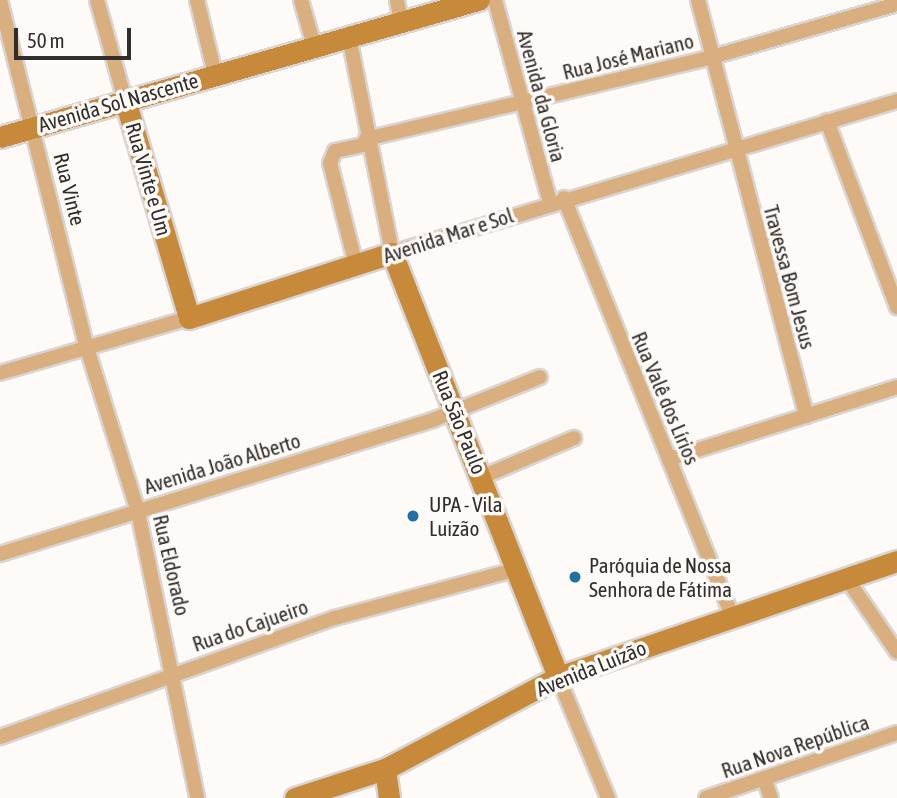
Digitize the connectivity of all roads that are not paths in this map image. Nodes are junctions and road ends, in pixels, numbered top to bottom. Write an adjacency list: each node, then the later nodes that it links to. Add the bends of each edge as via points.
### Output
1 (0, 0): 19 (street, Rua Vinte)
2 (97, 0): 15 (street, Rua Vinte e Um)
3 (197, 0): 14 (street)
4 (301, 0): 12 (street)
5 (397, 0): 10 (street)
6 (478, 0): 10 (street, Avenida Sol Nascente)
7 (495, 0): 17 (street, Avenida da Gloria)
8 (698, 0): 13 (street, Travessa Bom Jesus)
9 (897, 4): 13 (street, Rua José Mariano)
10 (401, 22): 11 (street, Avenida Sol Nascente)
11 (349, 37): 12 (street, Avenida Sol Nascente); 21 (street, Rua São Paulo)
12 (314, 46): 14 (street, Avenida Sol Nascente)
13 (712, 57): 17 (street, Rua José Mariano); 22 (street, Travessa Bom Jesus)
14 (215, 74): 15 (street, Avenida Sol Nascente)
15 (125, 100): 19 (street, Avenida Sol Nascente); 27 (street, Rua Vinte e Um)
16 (897, 101): 18 (street, Avenida Mar e Sol)
17 (520, 104): 21 (street, Rua José Mariano); 23 (street, Avenida da Gloria)
18 (827, 121): 22 (street, Avenida Mar e Sol); 26 (street)
19 (33, 127): 20 (street, Avenida Sol Nascente); 28 (street, Rua Vinte)
20 (0, 136)
21 (366, 141): 24 (street, Rua São Paulo); 25 (street, Rua José Mariano, via 335,151 330,163)
22 (734, 148): 23 (street, Avenida Mar e Sol); 33 (street, Travessa Bom Jesus)
23 (557, 200): 24 (street, Avenida Mar e Sol); 35 (street, Rua Valê dos Lírios)
24 (392, 253): 25 (street, Avenida Mar e Sol); 32 (street, Rua São Paulo)
25 (356, 265): 27 (street, Avenida Mar e Sol)
26 (897, 307)
27 (189, 318): 28 (street, Avenida Mar e Sol)
28 (87, 348): 29 (street, Avenida Mar e Sol); 37 (street, Rua Eldorado)
29 (0, 373)
30 (540, 377): 32 (street, Avenida João Alberto)
31 (897, 387): 33 (street)
32 (457, 411): 36 (street, Rua São Paulo); 37 (street, Avenida João Alberto)
33 (806, 416): 35 (street)
34 (574, 438): 36 (street)
35 (669, 459): 42 (street, Rua Valê dos Lírios)
36 (482, 477): 40 (street, Rua São Paulo)
37 (138, 512): 38 (street, Avenida João Alberto); 44 (street, Rua Eldorado)
38 (0, 554)
39 (897, 561): 41 (street, Avenida Luizão)
40 (518, 569): 44 (street, Rua do Cajueiro, via 335,618); 45 (street, Rua São Paulo)
41 (845, 576): 42 (street, Avenida Luizão); 43 (street)
42 (731, 614): 45 (street, Avenida Luizão)
43 (897, 652)
44 (176, 672): 47 (street, Rua do Cajueiro); 50 (street, Rua Eldorado)
45 (558, 677): 48 (street, Avenida Luizão); 53 (street, Rua São Paulo)
46 (897, 733): 49 (street, Rua Nova República)
47 (0, 737)
48 (385, 769): 51 (street, Avenida Luizão); 52 (street)
49 (764, 778): 54 (street, Rua Nova República); 55 (street)
50 (197, 798)
51 (295, 798)
52 (389, 798)
53 (608, 798)
54 (706, 798)
55 (771, 798)

